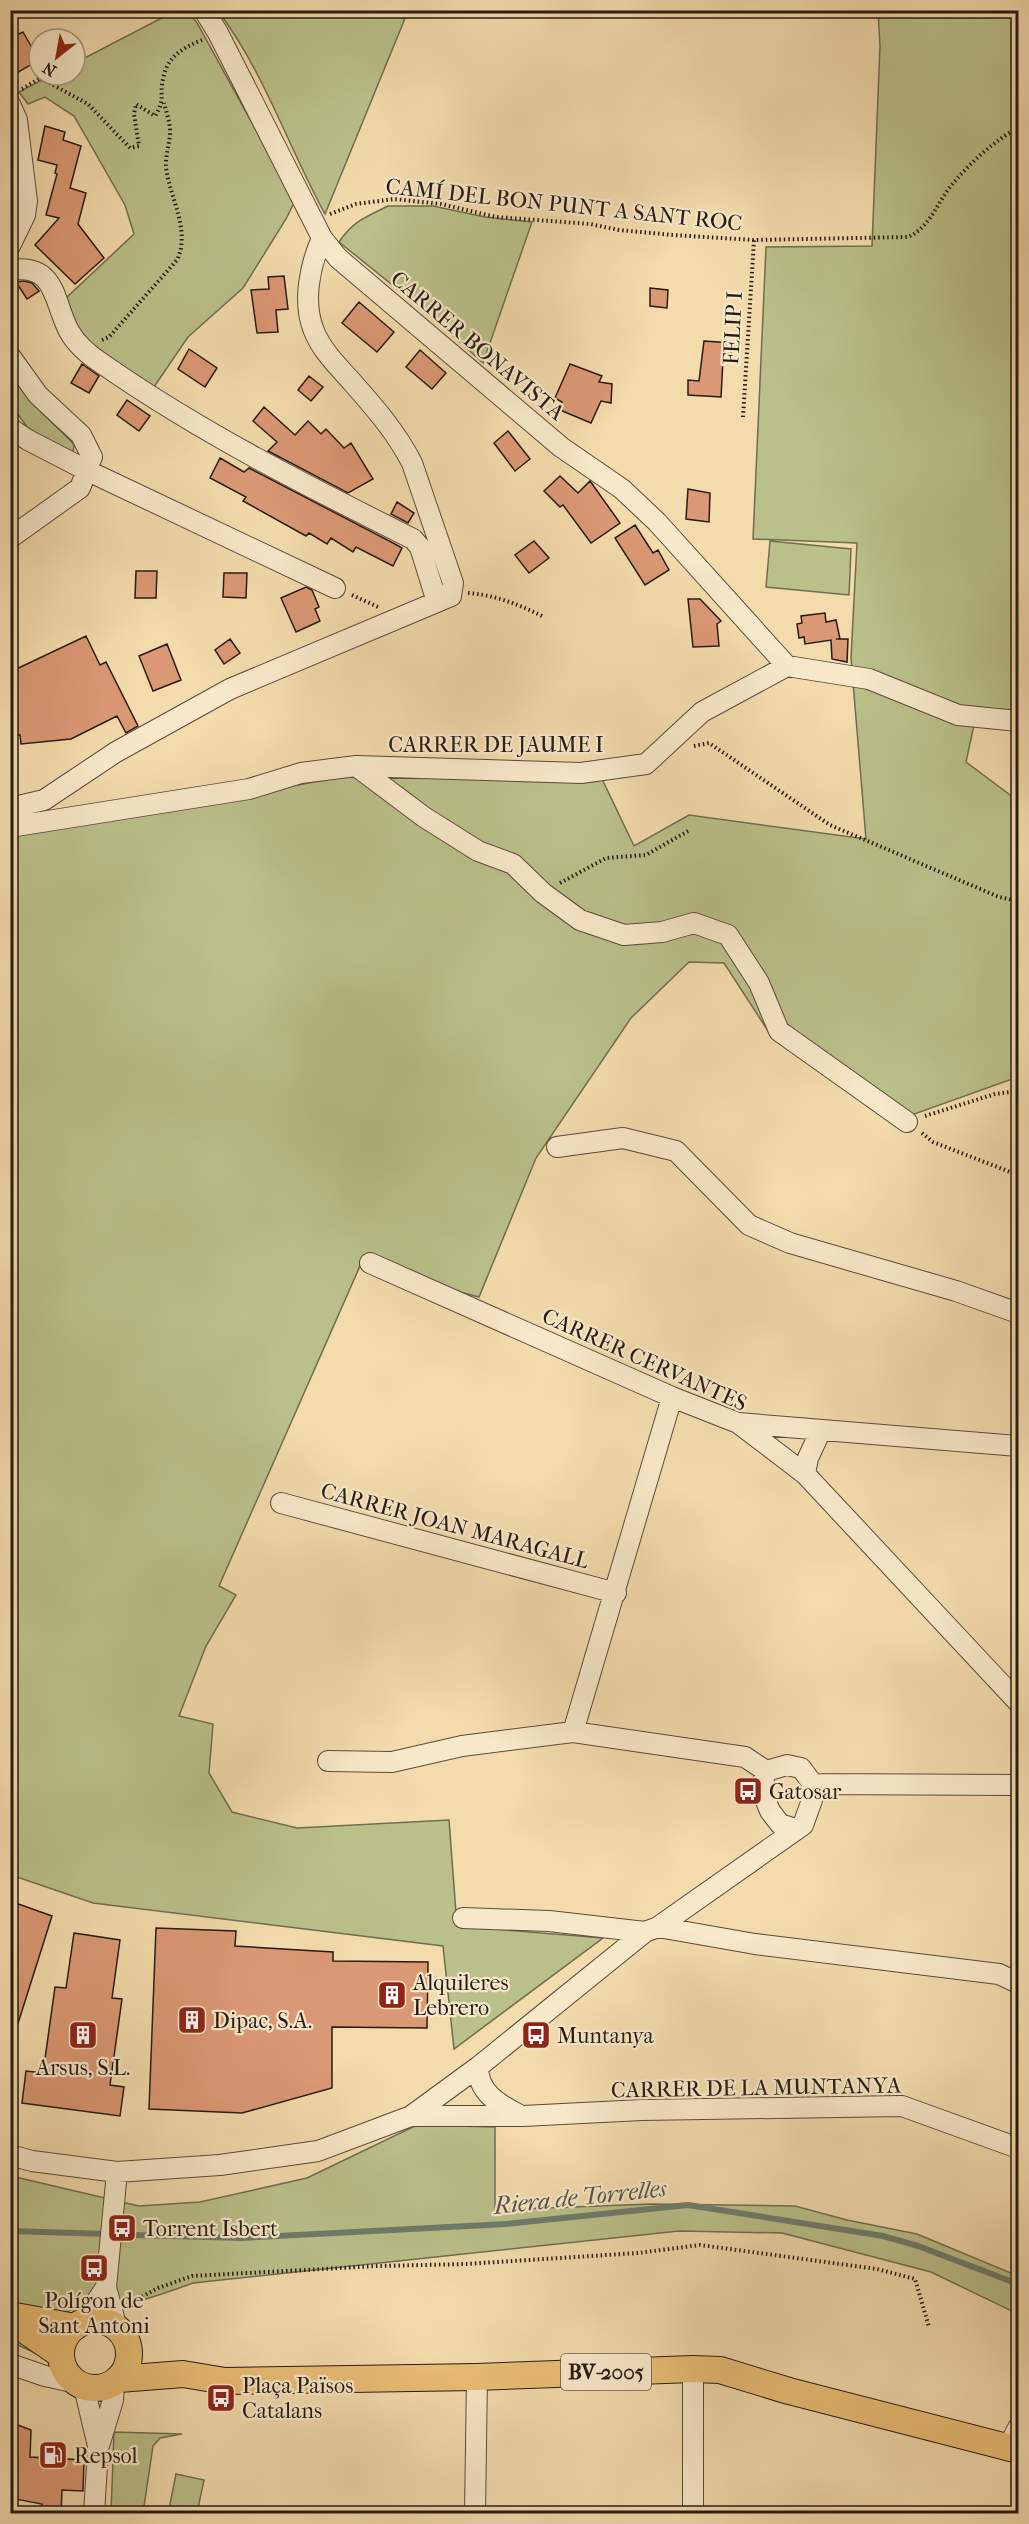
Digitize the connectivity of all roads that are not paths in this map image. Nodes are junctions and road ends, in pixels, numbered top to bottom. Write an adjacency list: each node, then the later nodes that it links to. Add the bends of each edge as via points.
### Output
1 (204, 10): 3 (street, CARRER BONAVISTA)
2 (15, 97): 4 (street, via 27,201 25,215)
3 (322, 238): 11 (street, via 312,264 309,294 313,330 321,347 389,424 408,455 453,583); 12 (street, CARRER BONAVISTA, via 338,258 561,447 628,495)
4 (10, 246)
5 (10, 270): 11 (street, via 30,270 48,280 77,344 135,386 237,449 414,539)
6 (10, 356): 8 (street, via 38,395 87,443 92,457)
7 (10, 428): 8 (street)
8 (86, 470): 9 (street, via 74,494); 10 (street)
9 (10, 538)
10 (335, 588)
11 (444, 599): 15 (street, via 230,689 116,752 44,800)
12 (787, 666): 13 (street, via 869,679 958,716); 14 (street, CARRER DE JAUME I, via 702,712 646,764 581,773)
13 (1018, 721)
14 (356, 766): 16 (street, CARRER DE JAUME I, via 301,773 249,789); 17 (street, via 478,851 513,864 543,893 580,920 624,936 662,932 694,923 728,935 759,983 779,1031)
15 (10, 808)
16 (10, 827)
17 (907, 1122)
18 (557, 1147): 20 (street, via 623,1138 676,1151 749,1225 790,1243)
19 (370, 1263): 21 (street, CARRER CERVANTES)
20 (1018, 1313)
21 (672, 1397): 22 (street, CARRER CERVANTES); 27 (street)
22 (738, 1423): 23 (street); 25 (street, CARRER CERVANTES)
23 (822, 1430): 24 (street); 25 (street)
24 (1018, 1446)
25 (805, 1474): 28 (street, CARRER CERVANTES)
26 (282, 1503): 27 (street, CARRER JOAN MARAGALL)
27 (615, 1593): 29 (street)
28 (1018, 1702)
29 (573, 1732): 30 (street, via 462,1746 392,1762); 31 (street, via 745,1757)
30 (328, 1761)
31 (766, 1771): 32 (street, via 787,1765 801,1768); 34 (street, via 761,1789 770,1811 780,1824)
32 (813, 1784): 33 (street); 34 (street, via 803,1825)
33 (1018, 1785)
34 (795, 1830): 36 (street)
35 (463, 1918): 36 (street)
36 (652, 1929): 37 (street, via 999,1974); 38 (street)
37 (1018, 1983)
38 (478, 2067): 39 (street); 40 (street, CARRER DE LA MUNTANYA, via 478,2078 495,2102)
39 (411, 2116): 40 (street, CARRER DE LA MUNTANYA); 43 (street, via 318,2151 220,2165)
40 (523, 2116): 41 (street, CARRER DE LA MUNTANYA, via 902,2106)
41 (1018, 2148)
42 (10, 2155): 43 (street)
43 (117, 2172): 44 (street)
44 (106, 2287): 47 (street); 48 (street)
45 (10, 2315): 47 (main road, BV-2005)
46 (10, 2320): 49 (main road)
47 (79, 2324): 48 (main road, BV-2005, via 101,2321); 49 (main road, via 64,2339)
48 (119, 2328): 52 (main road, BV-2005, via 141,2355); 54 (main road, via 128,2363)
49 (61, 2355): 55 (main road, via 63,2366)
50 (10, 2364): 55 (street)
51 (693, 2369): 53 (main road, BV-2005); 56 (main road, BV-2005, via 720,2370 800,2394); 60 (street)
52 (183, 2374): 53 (main road, BV-2005, via 225,2381); 54 (main road, BV-2005)
53 (477, 2377): 59 (street)
54 (117, 2380): 55 (main road, BV-2005, via 104,2387); 57 (street)
55 (80, 2385): 57 (street)
56 (1015, 2442)
57 (98, 2449): 58 (street)
58 (94, 2514)
59 (475, 2514)
60 (693, 2514)

